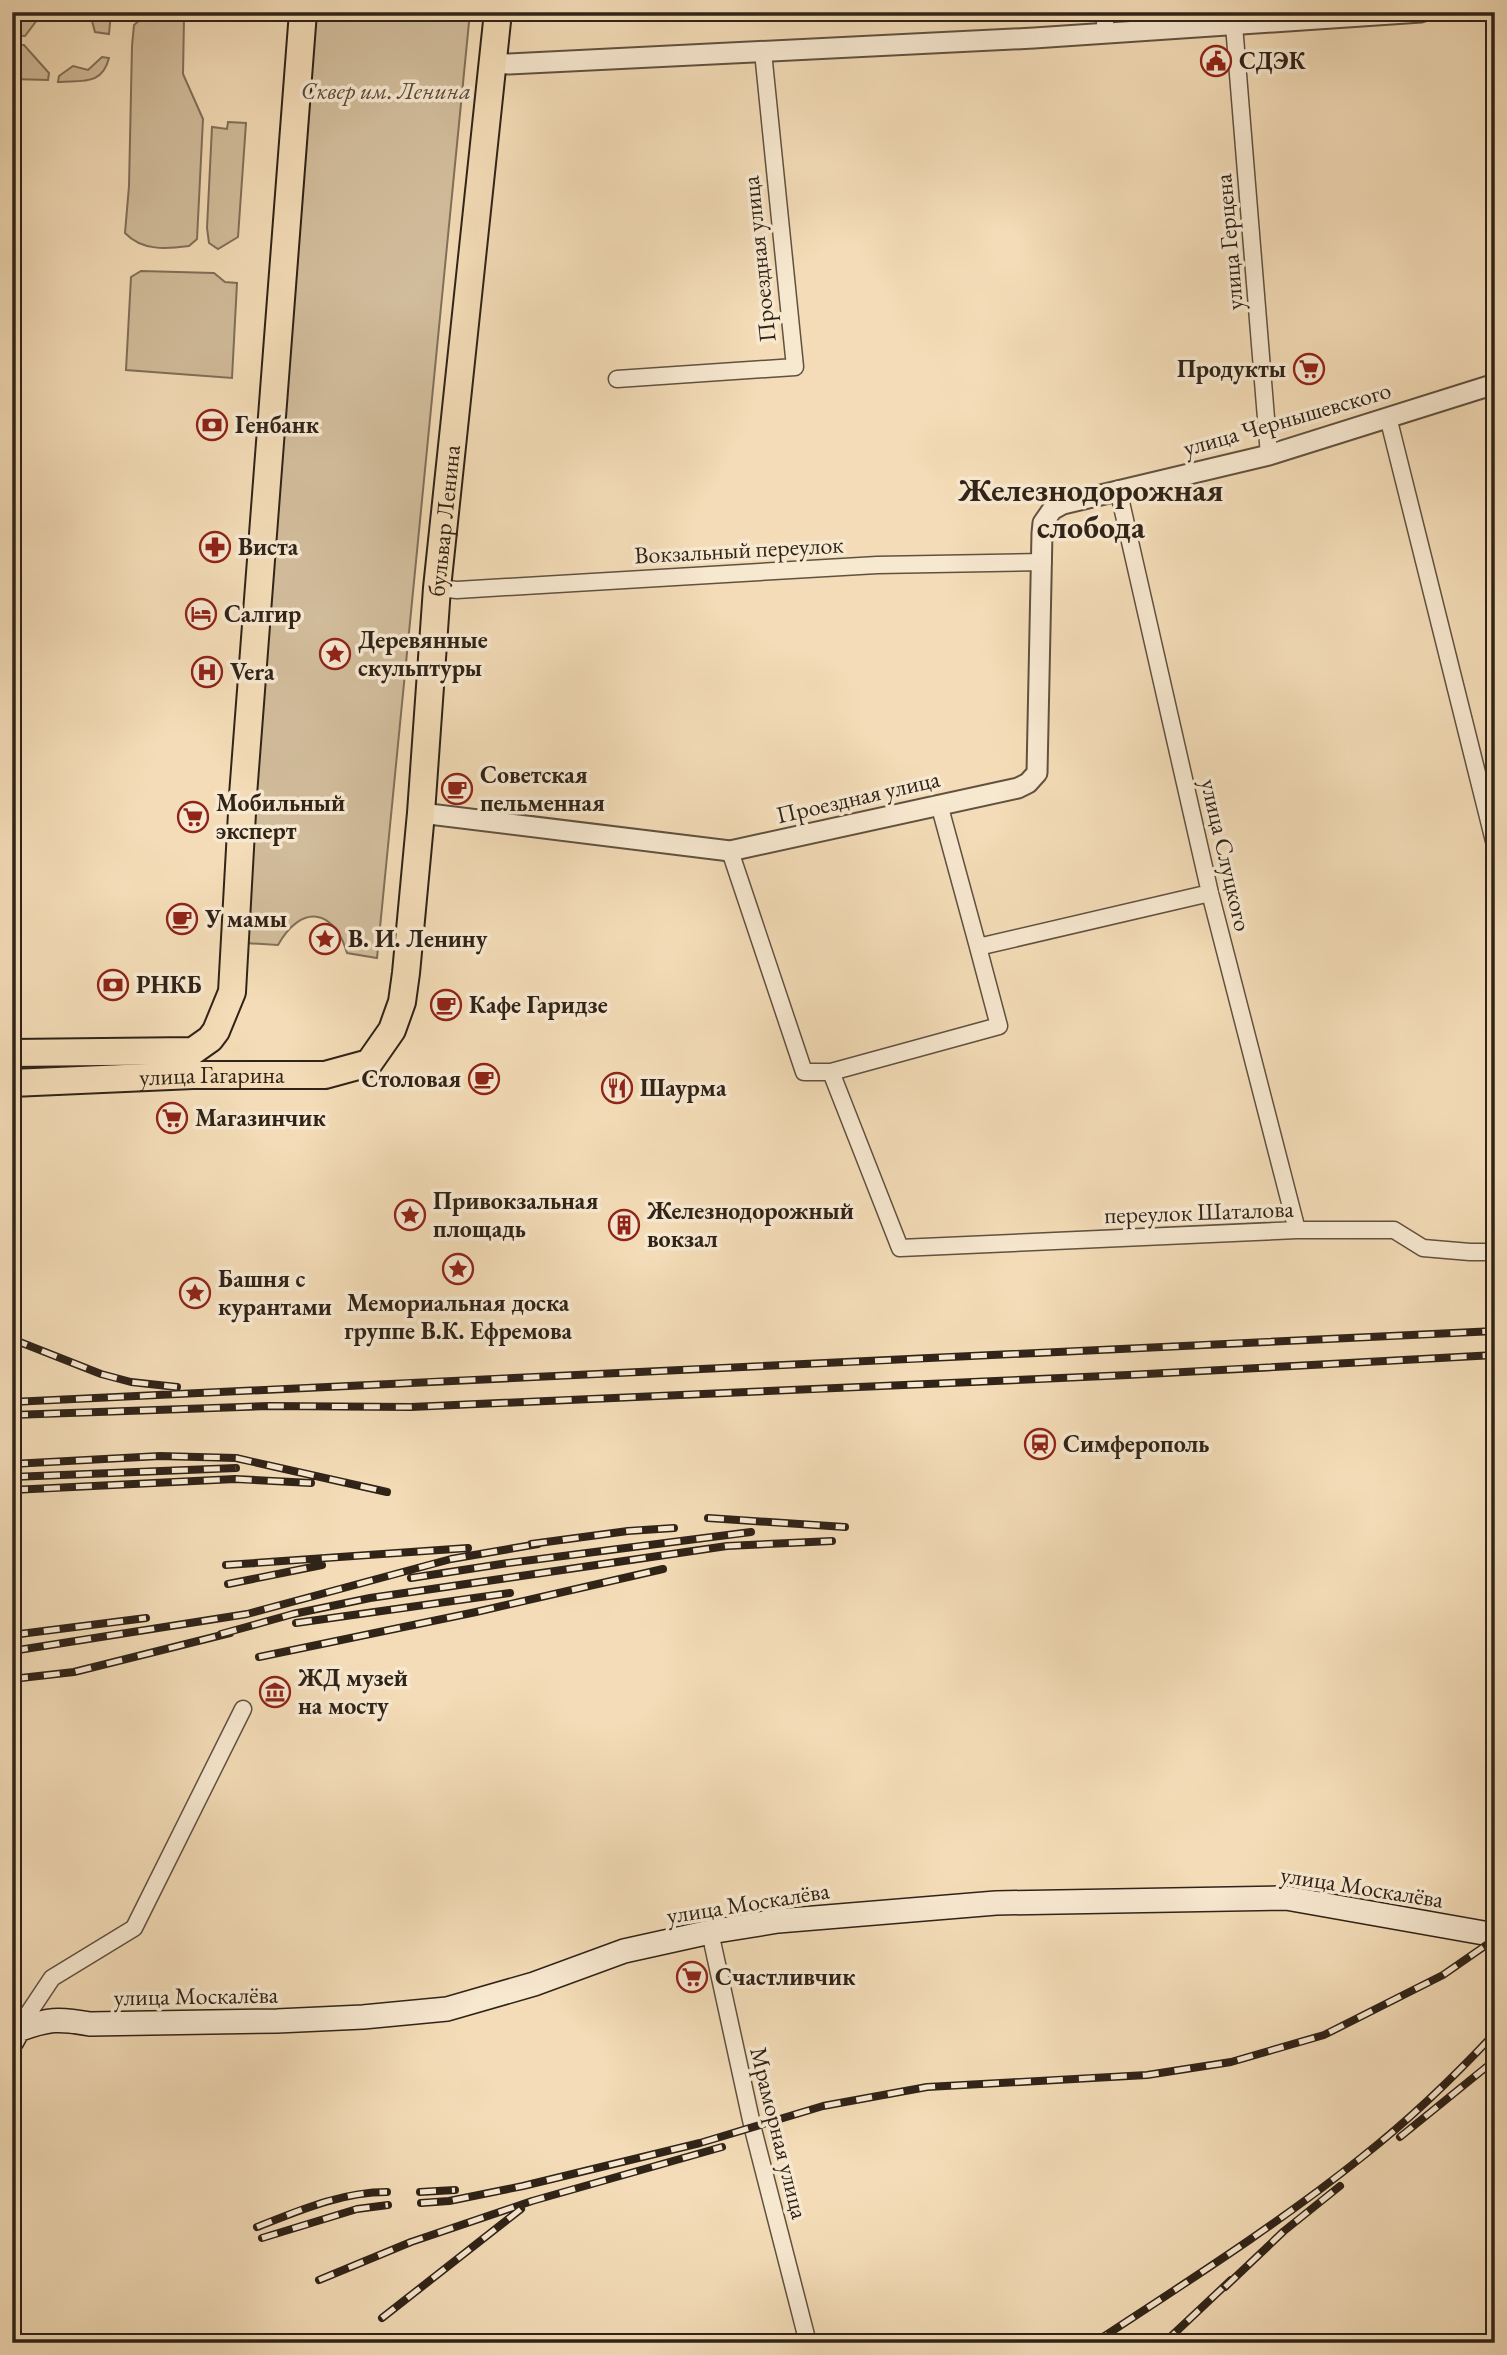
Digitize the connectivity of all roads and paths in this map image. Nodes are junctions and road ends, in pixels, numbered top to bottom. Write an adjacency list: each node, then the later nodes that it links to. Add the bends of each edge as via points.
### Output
1 (303, 12): 24 (main road, улица Гагарина, via 232,992 210,1040 192,1051)
2 (498, 12): 8 (main road, бульвар Ленина)
3 (1104, 12): 6 (street)
4 (1421, 12): 5 (street)
5 (1234, 25): 6 (street); 12 (street, улица Герцена)
6 (1106, 33): 7 (street)
7 (763, 52): 8 (street); 9 (street, Проездная улица, via 795,367)
8 (493, 63): 16 (main road, бульвар Ленина)
9 (617, 379)
10 (1495, 384): 11 (street, улица Чернышевского)
11 (1388, 417): 12 (street, улица Чернышевского); 19 (street)
12 (1269, 455): 13 (street, улица Чернышевского)
13 (1118, 489): 14 (street, улица Чернышевского); 21 (street, улица Слуцкого)
14 (1052, 510): 15 (street, Проездная улица, via 1043,523)
15 (1043, 562): 16 (street, Вокзальный переулок, via 877,565); 17 (street, Проездная улица, via 1037,773 1018,788)
16 (437, 588): 18 (main road, бульвар Ленина)
17 (939, 803): 20 (street, Проездная улица); 22 (street)
18 (421, 813): 20 (street, Проездная улица); 23 (main road, бульвар Ленина, via 406,973)
19 (1495, 845)
20 (730, 851): 25 (street, via 804,1072)
21 (1210, 893): 22 (street); 27 (street, улица Слуцкого)
22 (978, 947): 25 (street, via 999,1026)
23 (392, 1030): 26 (main road, улица Гагарина, via 369,1063 325,1075 185,1075)
24 (12, 1053)
25 (831, 1072): 27 (street, переулок Шаталова, via 900,1248)
26 (12, 1083)
27 (1297, 1230): 28 (street, переулок Шаталова, via 1394,1230 1423,1248)
28 (1495, 1252)
29 (243, 1709): 32 (street, via 134,1928 52,1978)
30 (710, 1932): 31 (main road, улица Москалёва, via 778,1921 996,1903 1286,1898); 32 (main road, улица Москалёва, via 624,1951 447,2009 277,2021 90,2024 45,2020); 33 (street, Мраморная улица, via 753,2129)
31 (1495, 1935)
32 (14, 2031)
33 (808, 2343)

